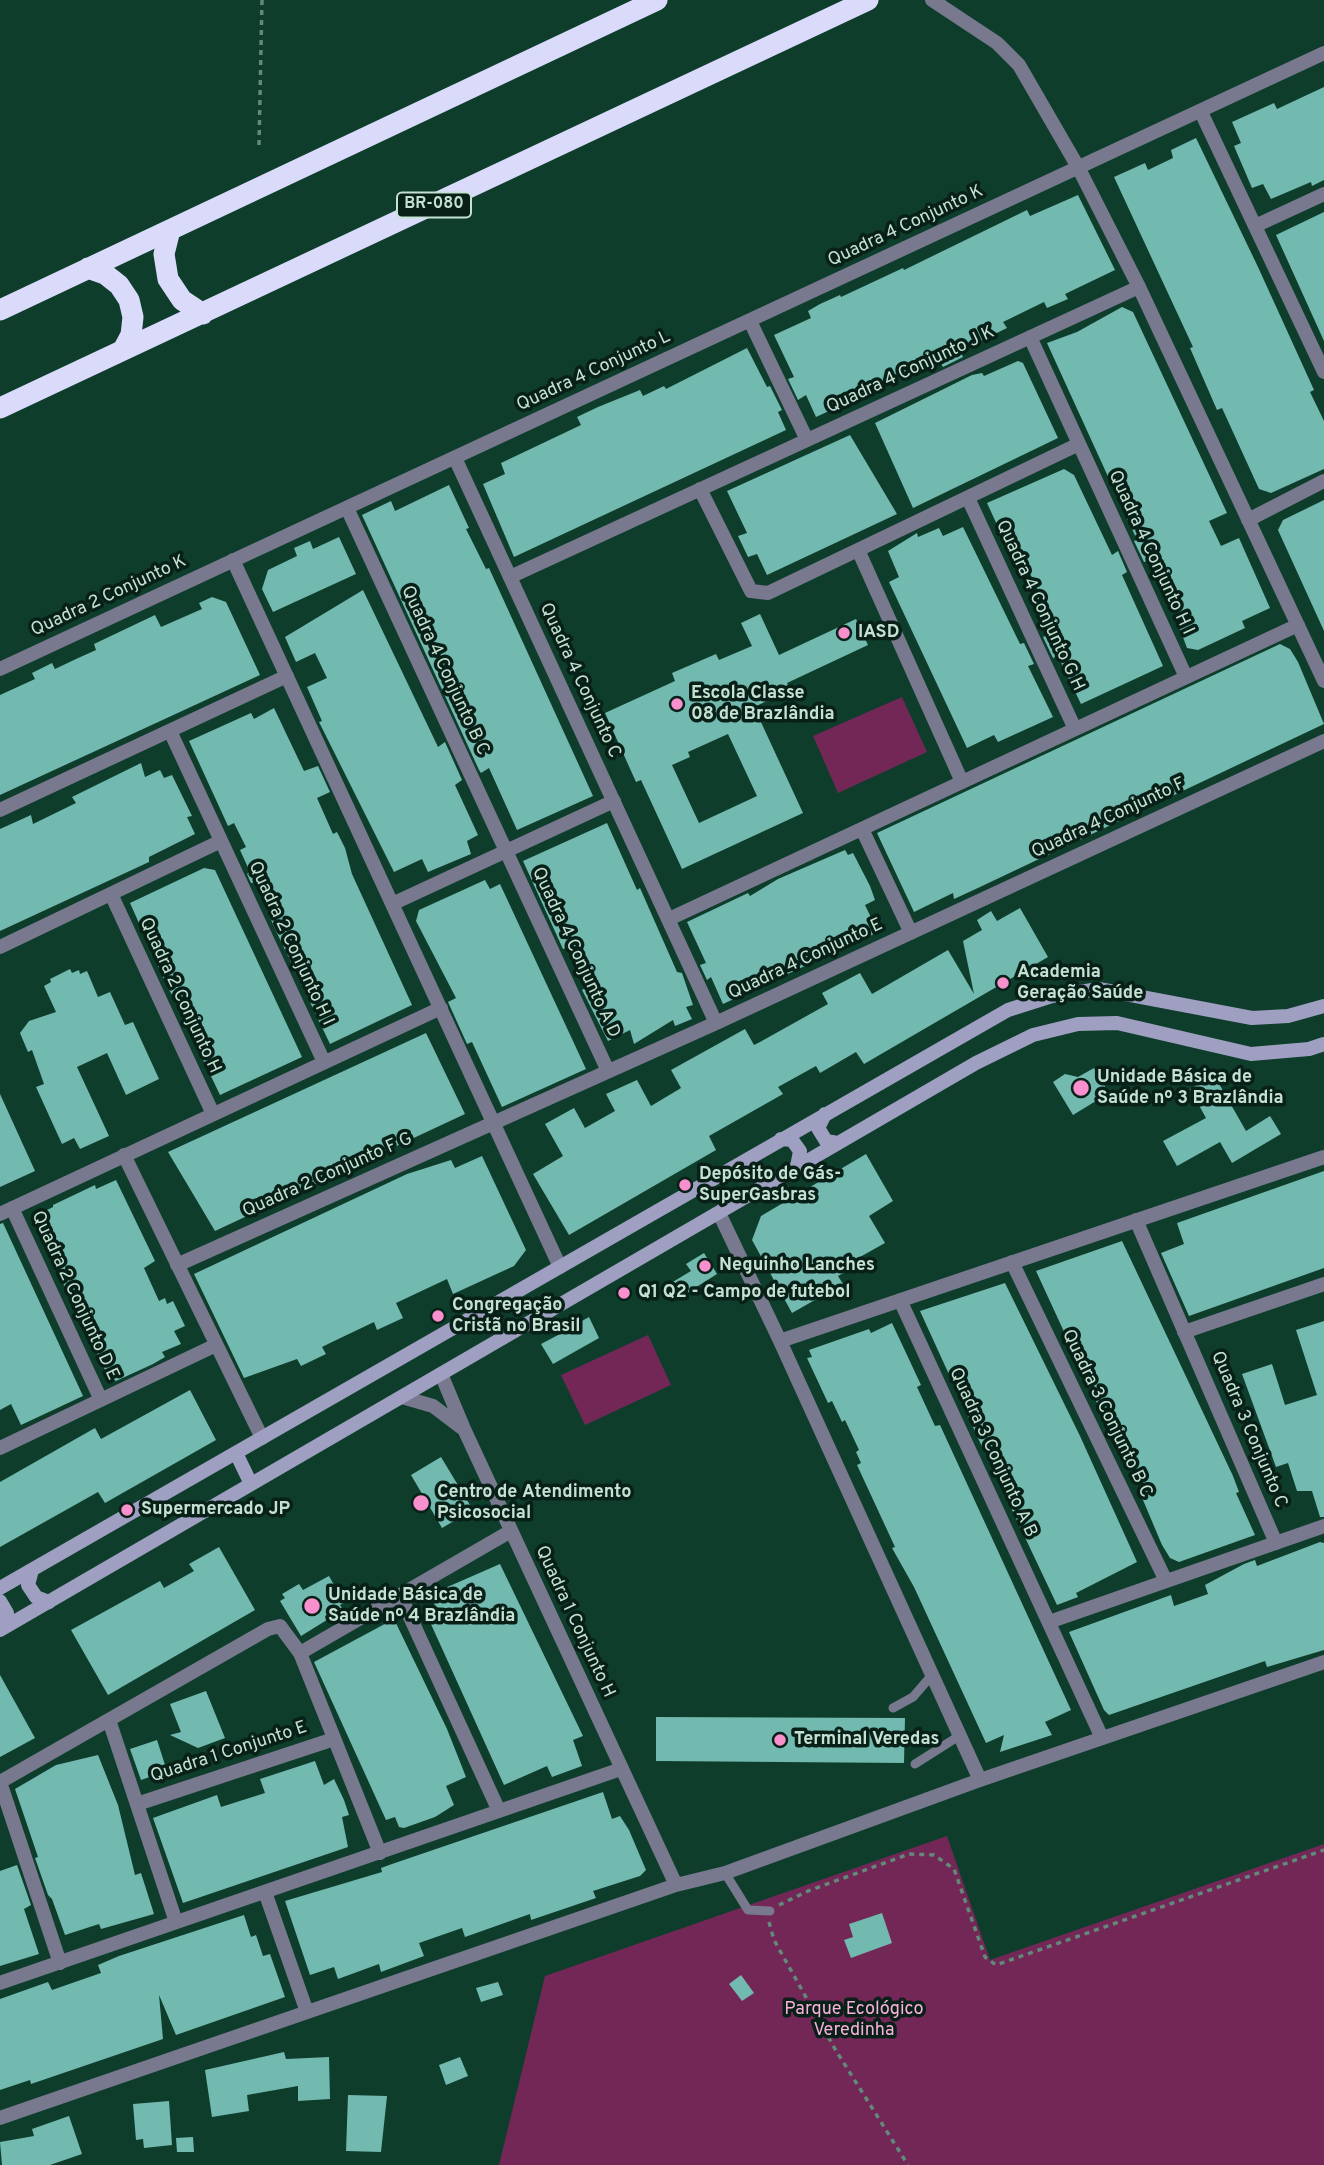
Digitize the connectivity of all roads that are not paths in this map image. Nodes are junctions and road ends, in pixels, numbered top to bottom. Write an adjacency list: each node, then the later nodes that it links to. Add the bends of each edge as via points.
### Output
1 (657, 0): 9 (highway)
2 (868, 0): 13 (highway, BR-080)
3 (932, 0): 6 (street, via 998,43 1019,65)
4 (1324, 53): 5 (street, Quadra 4 Conjunto K)
5 (1201, 112): 6 (street, Quadra 4 Conjunto K); 8 (street)
6 (1078, 167): 11 (street); 14 (street, Quadra 4 Conjunto K)
7 (1324, 194): 8 (street)
8 (1255, 226): 17 (street)
9 (170, 230): 10 (highway); 13 (highway, via 164,254 168,279 182,300)
10 (88, 268): 12 (highway); 16 (highway, via 105,274 129,300 131,335)
11 (1139, 287): 15 (street, Quadra 4 Conjunto J K); 26 (street)
12 (0, 310)
13 (203, 314): 16 (highway, BR-080)
14 (750, 321): 19 (street); 21 (street, Quadra 4 Conjunto L)
15 (1030, 337): 19 (street, Quadra 4 Conjunto J K); 20 (street, Quadra 4 Conjunto H I)
16 (123, 351): 18 (highway, BR-080)
17 (1324, 372)
18 (0, 408)
19 (807, 440): 23 (street, Quadra 4 Conjunto J K)
20 (1079, 444): 24 (street); 33 (street, Quadra 4 Conjunto H I)
21 (455, 457): 25 (street); 29 (street, Quadra 4 Conjunto C)
22 (1324, 481): 26 (street)
23 (700, 489): 27 (street, via 751,591 768,593); 29 (street)
24 (968, 498): 27 (street); 35 (street, Quadra 4 Conjunto G H)
25 (347, 508): 28 (street, Quadra 2 Conjunto K); 43 (street, Quadra 4 Conjunto B C)
26 (1248, 520): 30 (street)
27 (859, 552): 38 (street)
28 (233, 560): 31 (street, Quadra 2 Conjunto K); 32 (street)
29 (510, 577): 39 (street, Quadra 4 Conjunto C)
30 (1298, 625): 33 (street); 34 (street)
31 (0, 669)
32 (287, 677): 36 (street); 45 (street)
33 (1186, 677): 35 (street)
34 (1324, 681)
35 (1075, 729): 38 (street)
36 (170, 731): 40 (street); 42 (street, Quadra 2 Conjunto H I)
37 (1324, 741): 47 (street, Quadra 4 Conjunto F)
38 (962, 782): 41 (street)
39 (614, 801): 43 (street); 46 (street, Quadra 4 Conjunto C)
40 (0, 810)
41 (862, 829): 46 (street); 47 (street)
42 (221, 841): 44 (street); 53 (street, Quadra 2 Conjunto H I)
43 (506, 851): 45 (street); 54 (street, Quadra 4 Conjunto A D)
44 (111, 894): 48 (street); 56 (street, Quadra 2 Conjunto H)
45 (392, 904): 50 (street)
46 (668, 919): 51 (street, Quadra 4 Conjunto C)
47 (911, 933): 51 (street, Quadra 4 Conjunto E)
48 (0, 947)
49 (1324, 1006): 55 (street, via 1288,1016 1252,1018 1099,989 1052,996 1009,1010)
50 (440, 1008): 53 (street); 57 (street)
51 (716, 1023): 54 (street, Quadra 4 Conjunto E)
52 (1324, 1044): 59 (street, via 1251,1054 1116,1023 1078,1024 1033,1035 976,1063)
53 (324, 1062): 56 (street)
54 (608, 1071): 57 (street, Quadra 2 Conjunto F G)
55 (826, 1113): 58 (street); 59 (street, via 818,1128 825,1141)
56 (213, 1114): 60 (street)
57 (494, 1123): 67 (street, Quadra 2 Conjunto F G); 68 (street)
58 (781, 1139): 62 (street, via 792,1140 800,1151); 68 (street)
59 (838, 1143): 62 (street)
60 (124, 1155): 63 (street); 67 (street)
61 (1324, 1157): 65 (street)
62 (797, 1167): 64 (street)
63 (6, 1211): 76 (street, Quadra 2 Conjunto D E)
64 (719, 1213): 72 (street); 74 (street)
65 (1136, 1220): 66 (street); 71 (street, Quadra 3 Conjunto C)
66 (1012, 1262): 70 (street); 86 (street, Quadra 3 Conjunto B C)
67 (177, 1265): 73 (street)
68 (560, 1267): 78 (street)
69 (1324, 1284): 71 (street)
70 (900, 1300): 72 (street); 91 (street, Quadra 3 Conjunto A B)
71 (1184, 1332): 84 (street, Quadra 3 Conjunto C)
72 (780, 1341): 95 (street)
73 (216, 1345): 76 (street); 78 (street)
74 (442, 1374): 75 (street); 77 (street, Quadra 1 Conjunto H)
75 (402, 1397): 77 (street, via 433,1406); 81 (street)
76 (101, 1400): 79 (street)
77 (464, 1429): 83 (street, Quadra 1 Conjunto H)
78 (262, 1438): 80 (street)
79 (0, 1448)
80 (236, 1453): 81 (street); 85 (street)
81 (251, 1484): 90 (street)
82 (1324, 1526): 84 (street)
83 (511, 1531): 88 (street); 102 (street, Quadra 1 Conjunto H)
84 (1276, 1543): 86 (street)
85 (32, 1570): 87 (street); 90 (street, via 28,1585 36,1597)
86 (1166, 1581): 91 (street)
87 (0, 1588)
88 (400, 1595): 93 (street); 106 (street)
89 (0, 1601): 92 (street, via 7,1613)
90 (49, 1602): 92 (street)
91 (1049, 1622): 99 (street, Quadra 3 Conjunto A B)
92 (1, 1629)
93 (300, 1653): 97 (street, via 281,1626 268,1629); 100 (street)
94 (1324, 1662): 99 (street)
95 (932, 1675): 96 (lane, via 913,1697); 98 (street)
96 (893, 1708)
97 (109, 1720): 104 (street); 105 (street)
98 (960, 1736): 101 (lane); 103 (street)
99 (1102, 1738): 103 (street)
100 (334, 1739): 105 (street, Quadra 1 Conjunto E); 107 (street)
101 (915, 1765)
102 (621, 1769): 106 (street); 109 (street, Quadra 1 Conjunto H)
103 (979, 1780): 108 (street)
104 (0, 1782): 113 (street)
105 (137, 1804): 112 (street)
106 (499, 1811): 107 (street)
107 (380, 1853): 110 (street)
108 (725, 1873): 109 (street); 111 (lane, via 748,1910)
109 (676, 1885): 115 (street)
110 (265, 1892): 112 (street); 115 (street)
111 (770, 1911)
112 (176, 1922): 113 (street)
113 (60, 1962): 114 (street)
114 (0, 1983)
115 (307, 2012): 116 (street)
116 (0, 2118)

